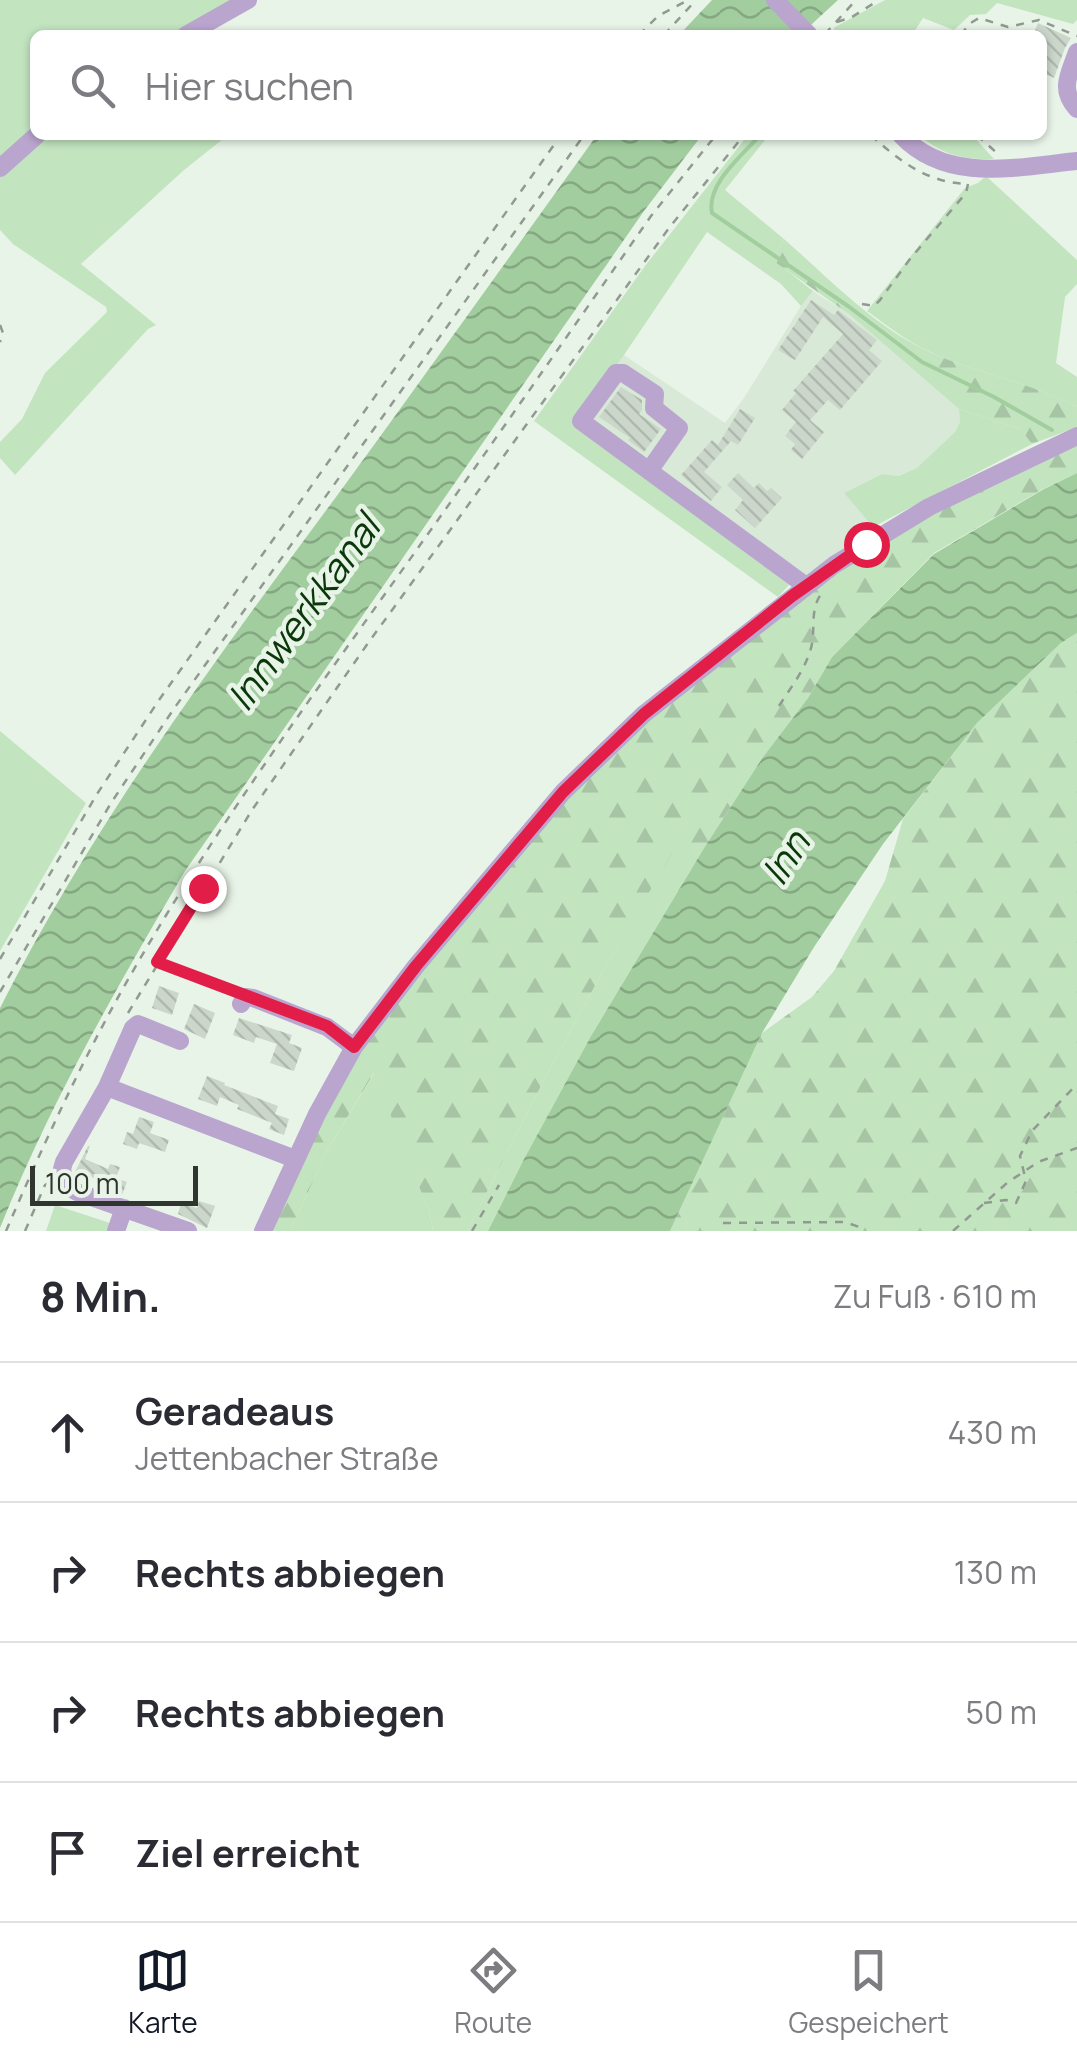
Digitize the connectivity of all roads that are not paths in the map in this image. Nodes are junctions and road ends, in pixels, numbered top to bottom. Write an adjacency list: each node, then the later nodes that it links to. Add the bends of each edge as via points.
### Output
1 (248, 0): 3 (street)
2 (775, 0): 4 (street)
3 (195, 30)
4 (804, 30)
5 (1077, 52): 6 (street, via 1066,90)
6 (1077, 109)
7 (31, 140): 10 (street)
8 (907, 140): 9 (street, via 924,155 964,168)
9 (1077, 161)
10 (0, 168)
11 (1077, 436): 13 (street, via 929,507 866,544)
12 (649, 471): 12 (street, via 581,422 616,372 655,394 654,408 679,428); 13 (street)
13 (815, 589): 16 (street, via 644,714 563,792)
14 (243, 1001): 16 (street, via 327,1026)
15 (180, 1042): 17 (street, via 138,1024)
16 (354, 1047): 18 (street)
17 (106, 1087): 18 (street); 19 (street, via 62,1177 70,1189)
18 (295, 1159): 22 (street)
19 (124, 1208): 20 (street); 21 (street)
20 (116, 1231)
21 (188, 1231)
22 (263, 1231)

